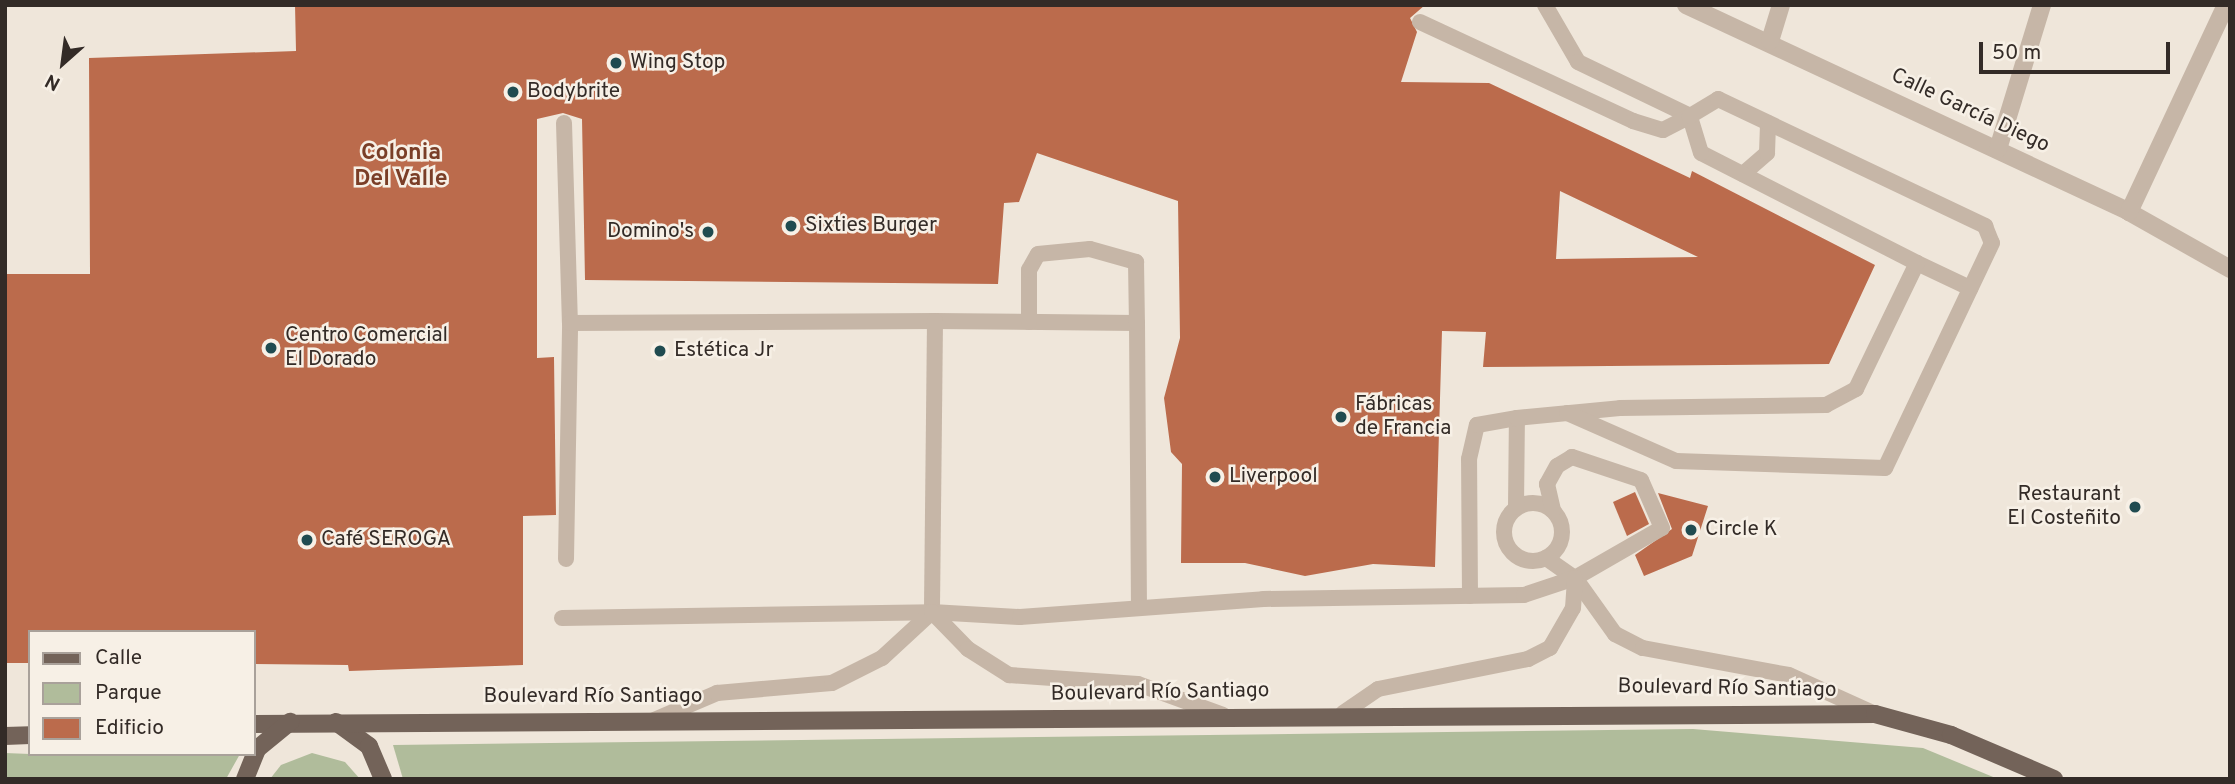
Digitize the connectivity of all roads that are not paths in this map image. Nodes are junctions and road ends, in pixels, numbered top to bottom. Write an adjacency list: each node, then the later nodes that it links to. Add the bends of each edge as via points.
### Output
1 (1545, 5): 8 (lane, via 1578,62)
2 (1686, 5): 7 (street, Calle García Diego)
3 (1781, 5): 7 (street)
4 (2042, 5): 11 (street)
5 (2226, 5): 13 (street)
6 (1420, 22): 8 (lane, via 1633,121 1663,130)
7 (1770, 41): 11 (street, Calle García Diego)
8 (1690, 116): 10 (lane, via 1718,99); 12 (lane, via 1701,153)
9 (565, 123): 19 (lane)
10 (1768, 123): 12 (lane, via 1767,153); 16 (lane, via 1985,226 1992,243)
11 (1998, 149): 13 (street, Calle García Diego)
12 (1743, 174): 14 (lane)
13 (2129, 212): 15 (street, Calle García Diego)
14 (1917, 263): 16 (lane); 21 (lane, via 1856,389 1826,405)
15 (2230, 269)
16 (1970, 288): 21 (lane, via 1885,468 1676,461)
17 (935, 321): 18 (lane); 19 (lane); 30 (lane)
18 (1029, 322): 20 (lane); 20 (lane, via 1029,270 1038,254 1090,249 1136,262)
19 (570, 323): 26 (lane)
20 (1136, 323): 29 (lane)
21 (1567, 413): 22 (lane)
22 (1517, 418): 23 (lane); 28 (lane, via 1477,425 1469,458)
23 (1516, 507): 24 (lane, via 1535,502); 25 (lane, via 1505,523 1510,551 1527,560)
24 (1553, 509): 25 (lane, via 1562,536); 27 (lane, via 1547,484 1557,466 1572,457 1641,480 1662,528)
25 (1546, 558): 27 (lane)
26 (566, 559)
27 (1575, 578): 28 (lane, via 1524,595); 32 (lane, via 1573,607 1550,648 1528,659 1399,682); 33 (lane, via 1615,634 1643,648 1789,675)
28 (1471, 596): 29 (lane, via 1263,599)
29 (1139, 608): 30 (lane, via 1020,617)
30 (932, 612): 31 (lane); 34 (lane, via 968,649 1009,675 1138,684); 35 (lane, via 882,658 832,683 717,693)
31 (562, 618)
32 (1343, 713): 33 (main road, Boulevard Río Santiago); 34 (main road, Boulevard Río Santiago)
33 (1875, 714): 45 (main road, Boulevard Río Santiago, via 1951,735)
34 (1223, 715): 35 (main road, Boulevard Río Santiago)
35 (654, 720): 36 (main road, Boulevard Río Santiago)
36 (333, 721): 37 (main road, Boulevard Río Santiago); 44 (main road, via 369,746)
37 (290, 722): 38 (main road, Boulevard Río Santiago); 41 (main road)
38 (256, 724)
39 (28, 735): 40 (main road)
40 (5, 736)
41 (256, 752)
42 (254, 756): 43 (main road)
43 (245, 779)
44 (383, 779)
45 (2054, 779)

